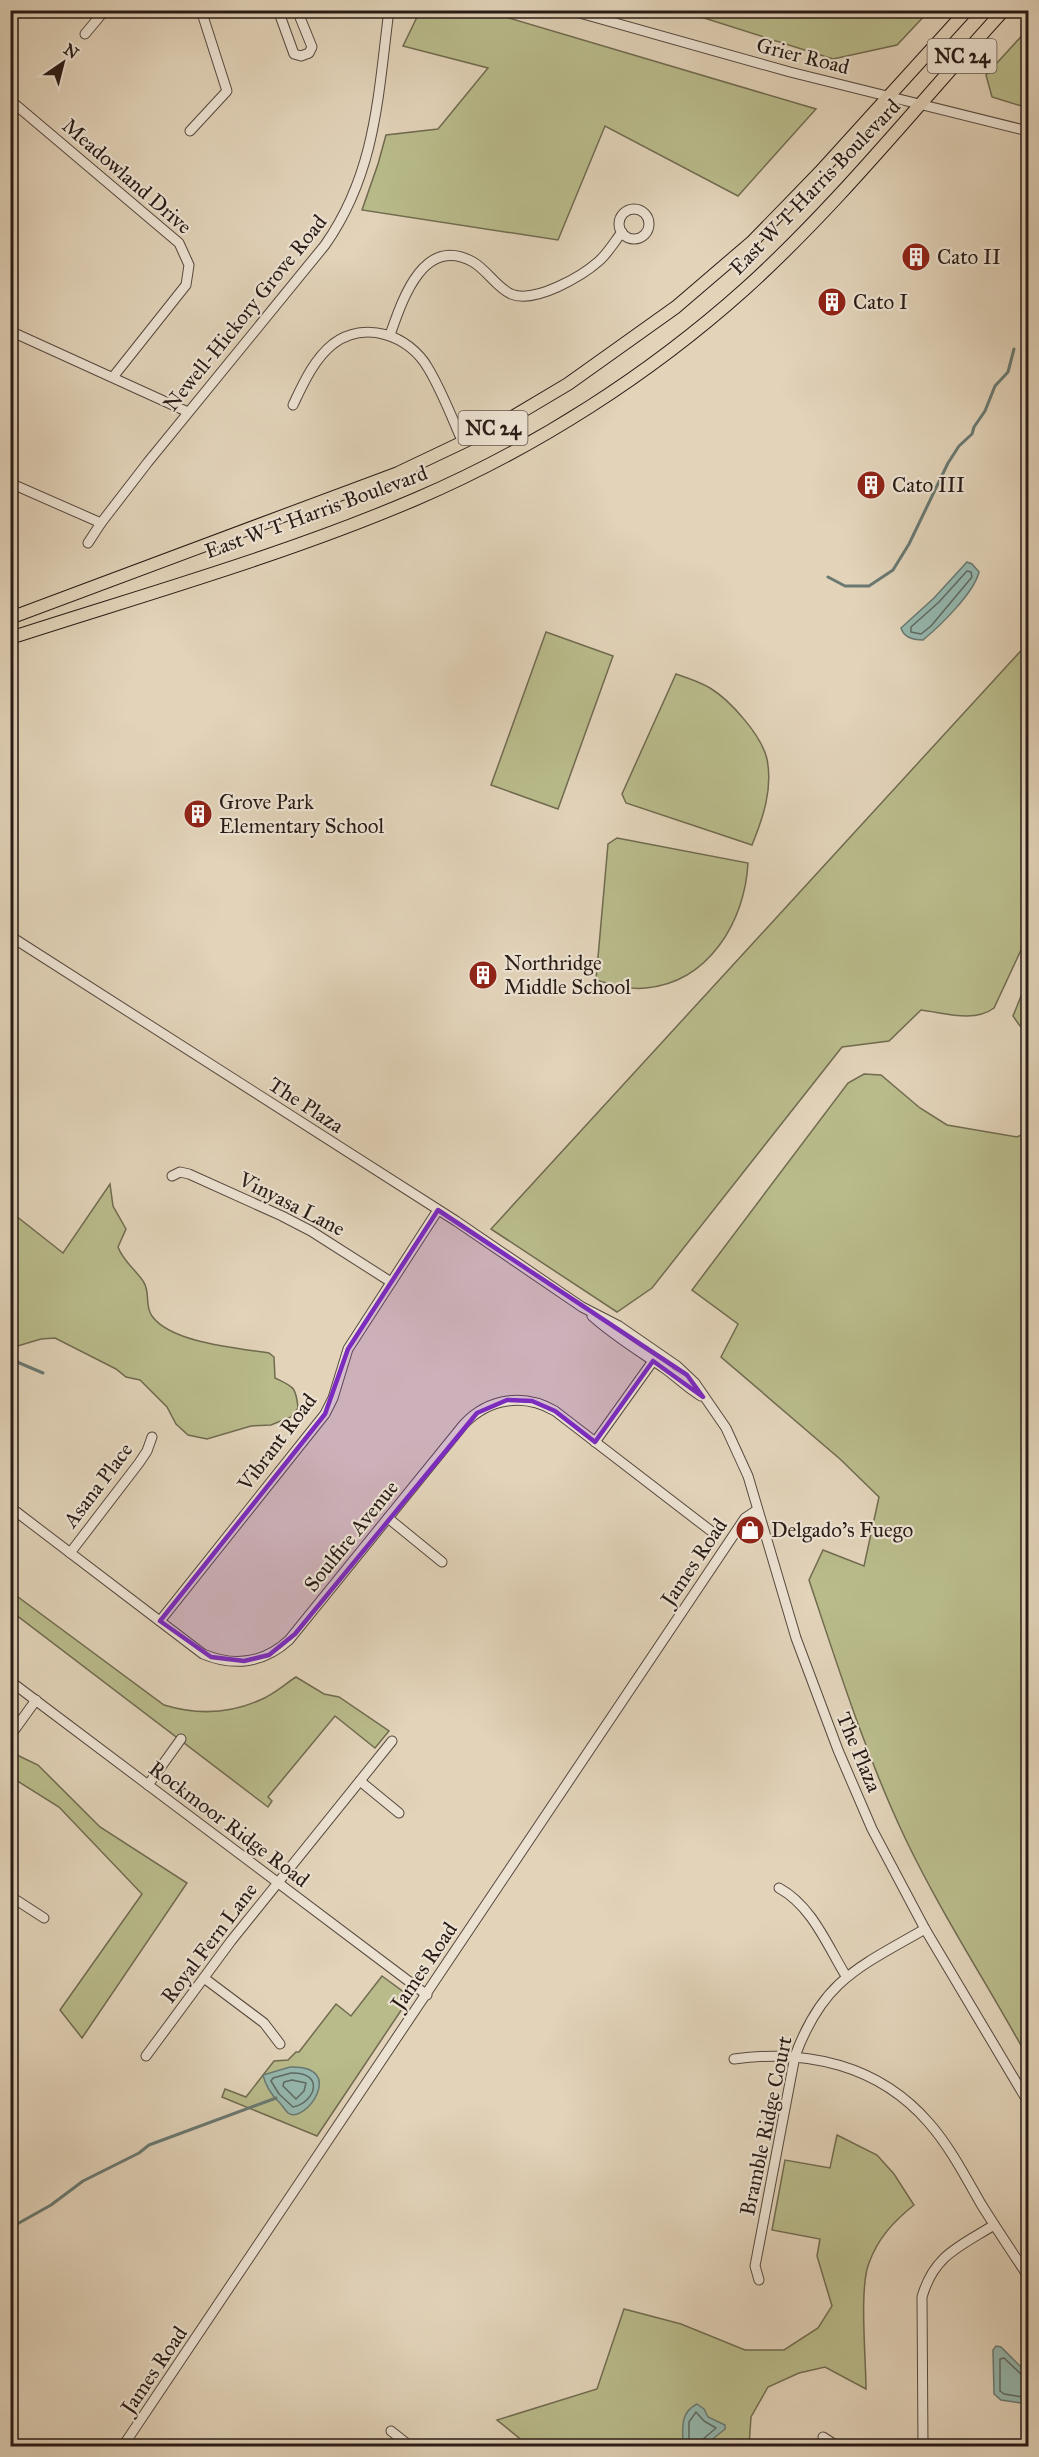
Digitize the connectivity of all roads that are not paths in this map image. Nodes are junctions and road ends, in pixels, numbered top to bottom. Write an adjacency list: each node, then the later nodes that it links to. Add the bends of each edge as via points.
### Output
1 (105, 10): 9 (street)
2 (201, 10): 13 (street, via 227,91)
3 (278, 10): 4 (street, via 294,54 301,56 309,53 312,46)
4 (297, 10)
5 (569, 10): 10 (street, Grier Road)
6 (967, 10): 10 (main road, East W T Harris Boulevard / NC 24)
7 (1004, 10): 12 (main road, East W T Harris Boulevard / NC 24)
8 (387, 13): 20 (street, Newell-Hickory Grove Road, via 373,133 348,210 326,245)
9 (85, 34)
10 (888, 96): 12 (street, Grier Road); 21 (main road, East W T Harris Boulevard / NC 24, via 785,209 683,301 601,363)
11 (10, 100): 18 (street, Meadowland Drive, via 179,243 187,256 189,275 182,293)
12 (921, 104): 14 (street, Grier Road); 26 (main road, East W T Harris Boulevard / NC 24, via 820,216 745,289 672,349 561,424 460,478 381,513)
13 (190, 130)
14 (1029, 131)
15 (622, 232): 17 (street, via 600,260 559,286 533,295 513,295 465,259 450,255 428,263 416,275)
16 (10, 331): 18 (street)
17 (390, 335): 19 (street, via 363,332 333,345 311,370); 21 (street, via 428,367)
18 (113, 377): 20 (street)
19 (293, 405)
20 (188, 412): 23 (street, Newell-Hickory Grove Road)
21 (463, 443): 25 (main road, East W T Harris Boulevard / NC 24, via 358,490)
22 (10, 483): 23 (street)
23 (101, 523): 24 (street, Newell-Hickory Grove Road)
24 (88, 543)
25 (10, 618)
26 (10, 638)
27 (10, 936): 29 (street, The Plaza)
28 (172, 1176): 30 (street, Vinyasa Lane, via 180,1172 189,1174 282,1216)
29 (438, 1210): 30 (street, Vibrant Road); 31 (street, The Plaza)
30 (391, 1282): 42 (street, Vibrant Road, via 348,1349 325,1414)
31 (582, 1306): 32 (street, The Plaza, via 614,1335); 33 (street, The Plaza, via 620,1326 668,1360 694,1383)
32 (653, 1361): 33 (street, The Plaza); 35 (street)
33 (703, 1397): 37 (street, The Plaza, via 734,1444)
34 (152, 1437): 40 (street, Asana Place, via 139,1464)
35 (596, 1442): 38 (street, Soulfire Avenue, via 540,1403 516,1400 491,1405 464,1424); 39 (street, Soulfire Avenue)
36 (10, 1508): 40 (street, Soulfire Avenue)
37 (757, 1510): 55 (street, The Plaza, via 796,1638 838,1750 889,1864); 58 (street, James Road, via 745,1518)
38 (388, 1518): 41 (street); 42 (street, Soulfire Avenue, via 295,1634 269,1655 244,1661 219,1660 203,1654)
39 (711, 1531)
40 (70, 1553): 42 (street, Soulfire Avenue)
41 (442, 1562)
42 (160, 1621)
43 (10, 1681): 44 (street, Rockmoor Ridge Road)
44 (36, 1701): 45 (street); 49 (street, Rockmoor Ridge Road)
45 (10, 1736)
46 (182, 1739): 49 (street)
47 (392, 1741): 48 (street, Royal Fern Lane)
48 (360, 1781): 50 (street); 51 (street, Royal Fern Lane)
49 (148, 1785): 51 (street, Rockmoor Ridge Road)
50 (399, 1813)
51 (278, 1882): 57 (street, Royal Fern Lane); 58 (street, Rockmoor Ridge Road)
52 (779, 1888): 56 (street, via 809,1914)
53 (10, 1896): 54 (street)
54 (44, 1918)
55 (925, 1929): 56 (street, Bramble Ridge Court); 63 (street, The Plaza)
56 (846, 1976): 61 (street, Bramble Ridge Court, via 816,2011)
57 (204, 1978): 59 (street, via 264,2023); 60 (street, Royal Fern Lane)
58 (427, 1995): 69 (street, James Road)
59 (280, 2044)
60 (146, 2056)
61 (795, 2056): 62 (street); 64 (street, via 825,2060 858,2071 908,2103 945,2144); 66 (street, Bramble Ridge Court, via 755,2266)
62 (734, 2059)
63 (1029, 2102)
64 (994, 2225): 65 (street); 72 (street, via 947,2254 928,2278 922,2297)
65 (1029, 2276)
66 (759, 2280)
67 (391, 2431): 70 (street)
68 (823, 2437): 71 (street)
69 (123, 2446)
70 (410, 2446)
71 (837, 2446)
72 (923, 2446)

